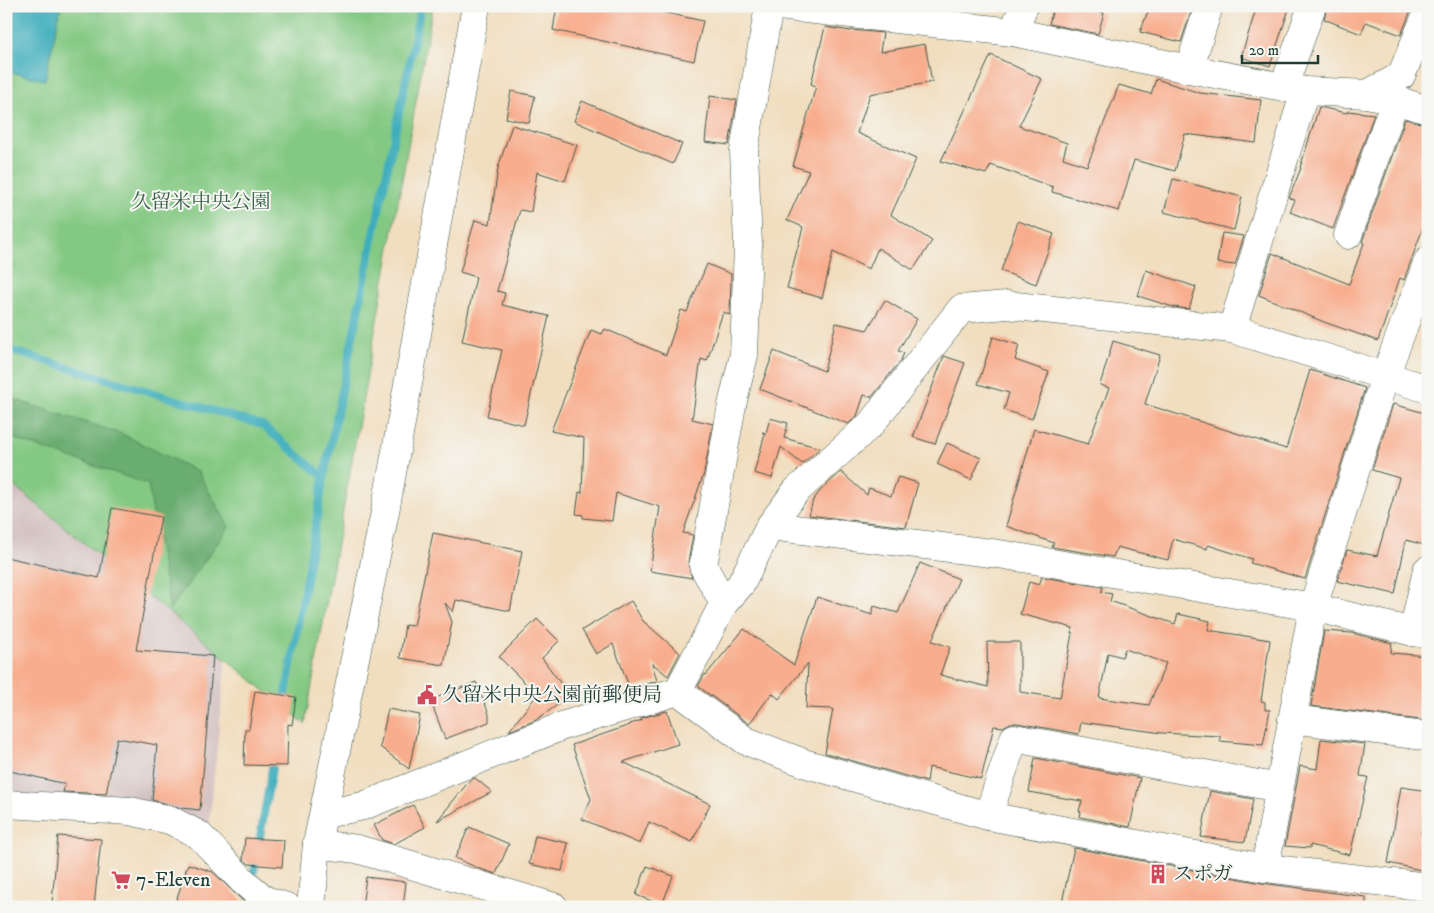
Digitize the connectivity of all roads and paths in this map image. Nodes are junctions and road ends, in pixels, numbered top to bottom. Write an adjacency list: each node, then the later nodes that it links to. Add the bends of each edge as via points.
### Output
1 (476, 6): 29 (street, via 385,512)
2 (769, 6): 21 (street, via 744,152 748,244 744,355 703,566)
3 (779, 6): 8 (street)
4 (1024, 6): 8 (street)
5 (1209, 6): 9 (street)
6 (1312, 6): 10 (street)
7 (1428, 11): 11 (street, via 1401,76)
8 (1013, 32): 9 (street)
9 (1189, 69): 10 (street)
10 (1295, 88): 11 (street); 16 (street)
11 (1367, 94): 12 (street)
12 (1395, 100): 13 (street); 14 (street)
13 (1428, 110)
14 (1348, 235)
15 (1428, 261): 17 (street)
16 (1232, 329): 17 (street); 19 (street, via 1007,305 961,309 870,425 796,491)
17 (1385, 376): 18 (street); 22 (street)
18 (1428, 389)
19 (770, 526): 21 (street, via 741,584); 22 (street, via 999,554)
20 (1427, 570): 23 (street)
21 (724, 602): 24 (street)
22 (1313, 607): 23 (street); 25 (street)
23 (1420, 633)
24 (678, 691): 29 (street, via 565,725 362,806); 30 (street, via 746,741 807,764)
25 (1292, 719): 26 (street); 27 (street)
26 (1424, 736)
27 (1279, 788): 30 (street, via 1014,738); 32 (street)
28 (6, 804): 34 (street, via 130,811 170,820 199,835 243,882 265,900)
29 (325, 814): 31 (street)
30 (988, 816): 32 (street)
31 (317, 844): 35 (street); 36 (street, via 357,849)
32 (1265, 868): 33 (street)
33 (1428, 888)
34 (287, 907)
35 (310, 907)
36 (554, 907)

